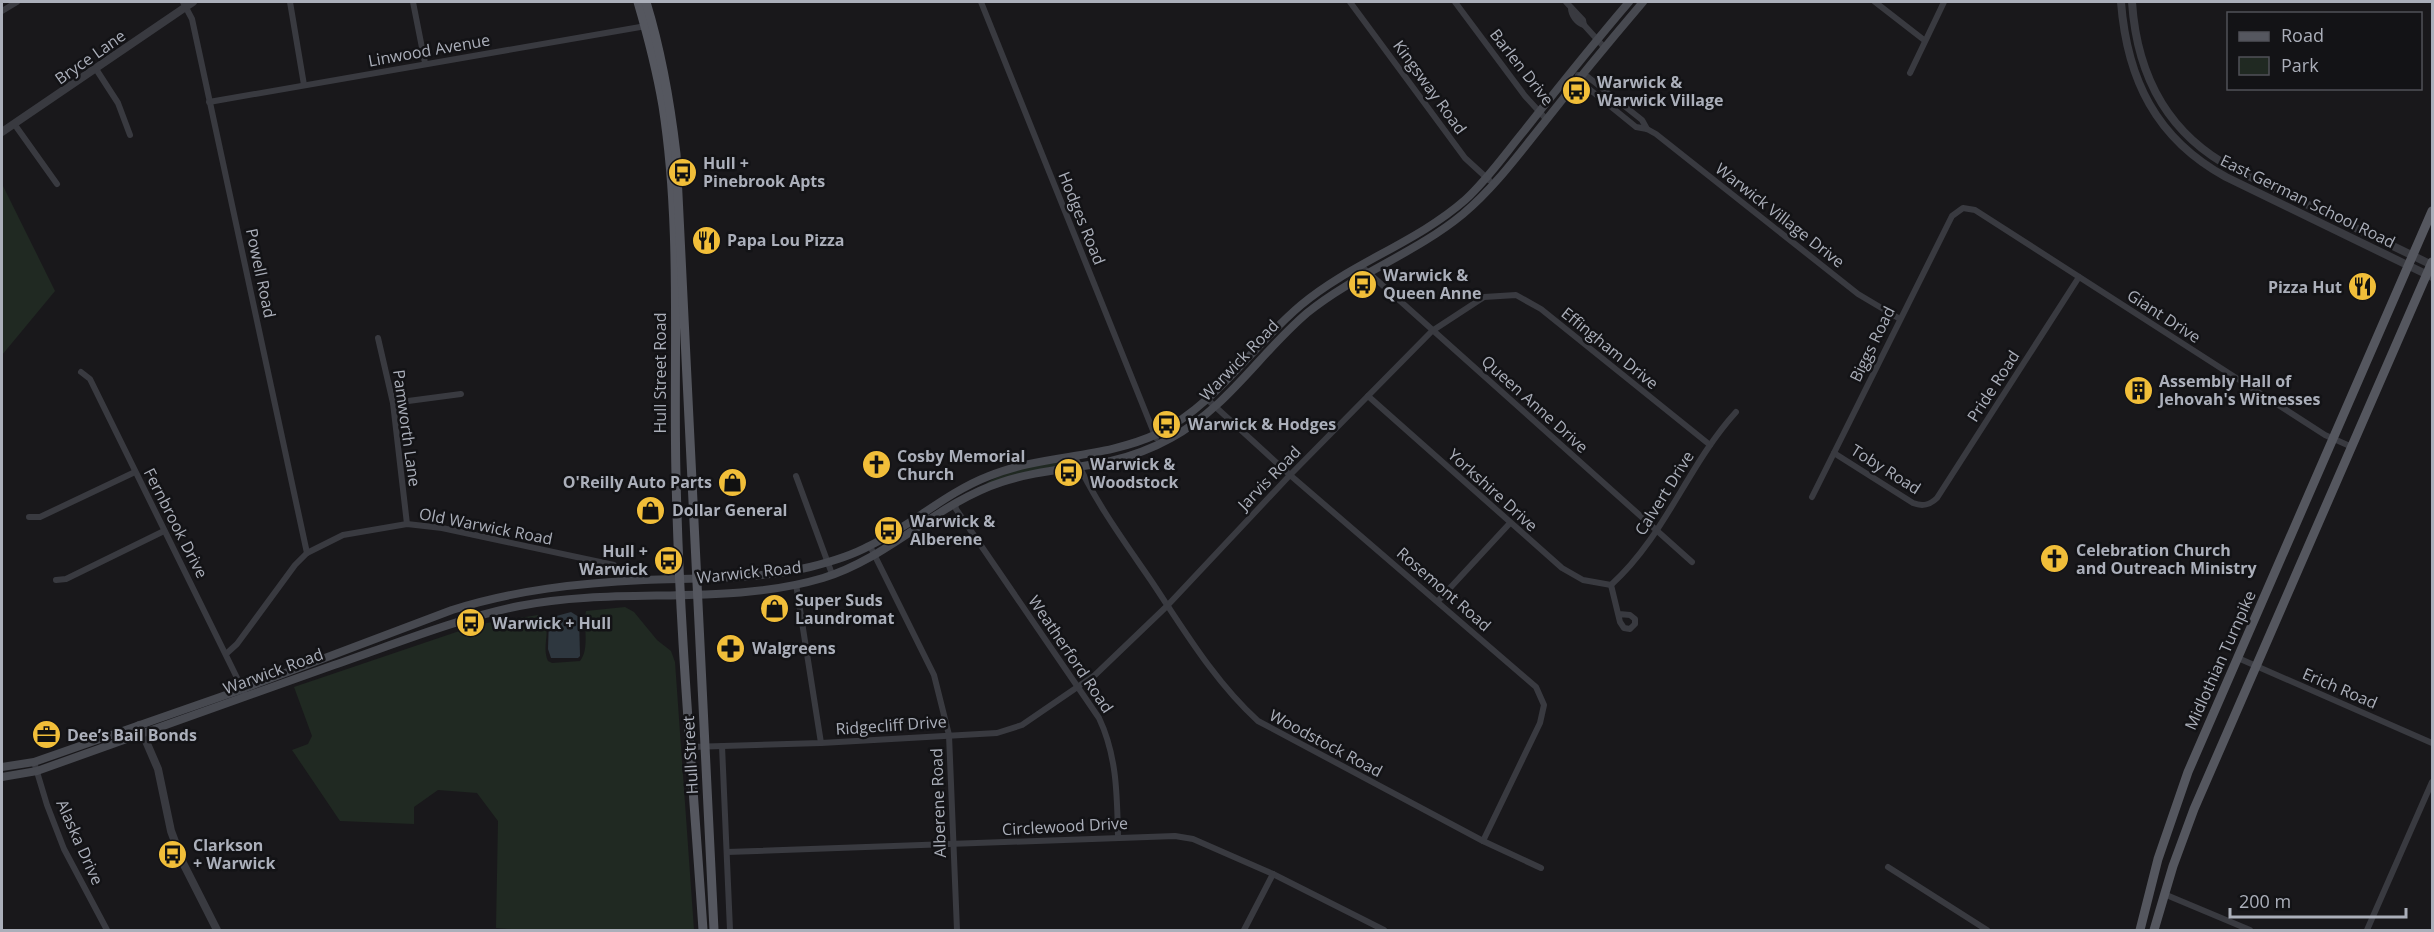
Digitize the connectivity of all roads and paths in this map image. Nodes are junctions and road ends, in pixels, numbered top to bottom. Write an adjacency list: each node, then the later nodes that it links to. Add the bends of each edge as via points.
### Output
1 (16, 2): 17 (street)
2 (290, 2): 27 (street)
3 (413, 2): 22 (street)
4 (638, 2): 18 (main road, Hull Street Road)
5 (646, 2): 18 (main road, Hull Street Road)
6 (981, 2): 59 (street, Hodges Road)
7 (1350, 2): 34 (street, Kingsway Road, via 1465,158)
8 (1455, 2): 29 (street, Barlen Drive)
9 (1566, 2): 19 (street)
10 (1629, 2): 19 (main road, Warwick Road)
11 (1642, 2): 21 (main road, Warwick Road)
12 (1875, 2): 20 (street)
13 (1944, 2): 20 (street)
14 (2121, 2): 38 (street, East German School Road, via 2130,60 2155,114 2191,154)
15 (2132, 2): 35 (street, East German School Road, via 2141,62 2164,108 2199,147)
16 (188, 3): 23 (street, Bryce Lane); 28 (street, Powell Road)
17 (2, 11)
18 (649, 25): 22 (street, Linwood Avenue); 85 (main road, Hull Street Road, via 663,107 671,190); 86 (main road, Hull Street Road, via 667,91 676,154)
19 (1598, 39): 21 (street); 24 (main road, Warwick Road)
20 (1924, 40): 25 (street)
21 (1604, 47): 26 (main road, Warwick Road)
22 (425, 63): 27 (street, Linwood Avenue)
23 (96, 69): 31 (street, Bryce Lane); 33 (street, via 118,103)
24 (1573, 70): 26 (street, Warwick Village Drive); 29 (main road, Warwick Road)
25 (1910, 73)
26 (1580, 76): 30 (main road, Warwick Road); 49 (street, Warwick Village Drive, via 1589,78 1642,120 1647,129 1858,294)
27 (304, 85): 28 (street, Linwood Avenue)
28 (209, 102): 79 (street, Powell Road)
29 (1539, 112): 30 (street, Barlen Drive); 34 (main road, Warwick Road)
30 (1546, 119): 37 (main road, Warwick Road)
31 (15, 124): 32 (street, Bryce Lane); 36 (street)
32 (2, 132)
33 (130, 135)
34 (1486, 178): 37 (street, Kingsway Road); 44 (main road, Warwick Road, via 1442,217)
35 (2253, 178): 38 (street); 41 (street, East German School Road)
36 (57, 184)
37 (1494, 184): 45 (main road, Warwick Road, via 1447,226)
38 (2249, 188): 43 (street, East German School Road)
39 (1963, 208): 47 (street, Giant Drive, via 1975,210); 49 (street, Biggs Road, via 1952,216)
40 (2433, 211): 41 (main road, Midlothian Turnpike)
41 (2414, 255): 42 (street, East German School Road); 43 (main road, Midlothian Turnpike)
42 (2432, 264): 46 (main road)
43 (2409, 265): 46 (street, East German School Road); 60 (main road, Midlothian Turnpike)
44 (1361, 266): 45 (street, Queen Anne Drive); 55 (main road, Warwick Road, via 1290,315)
45 (1369, 273): 50 (street, Queen Anne Drive); 57 (main road, Warwick Road, via 1296,323)
46 (2430, 276): 63 (main road)
47 (2079, 277): 60 (street, Giant Drive); 72 (street, Pride Road, via 1937,498)
48 (1484, 297): 50 (street, Jarvis Road); 62 (street, Effingham Drive, via 1516,295 1541,309)
49 (1900, 319): 64 (street, Biggs Road)
50 (1432, 331): 54 (street, Jarvis Road); 77 (street, Queen Anne Drive)
51 (378, 338): 56 (street, Pamworth Lane)
52 (81, 372): 67 (street, Fernbrook Drive, via 90,379)
53 (461, 394): 56 (street)
54 (1368, 396): 68 (street, Jarvis Road); 74 (street, Yorkshire Drive)
55 (1208, 399): 57 (street, Rosemont Road); 59 (main road, Warwick Road)
56 (393, 403): 75 (street, Pamworth Lane)
57 (1216, 407): 61 (main road, Warwick Road); 68 (street, Rosemont Road)
58 (1736, 412): 62 (street, Calvert Drive)
59 (1155, 434): 61 (street, Hodges Road); 65 (main road, Warwick Road, via 1118,448)
60 (2333, 439): 63 (street, Giant Drive); 96 (main road, Midlothian Turnpike)
61 (1158, 444): 66 (main road, Warwick Road, via 1111,461)
62 (1710, 445): 77 (street, Calvert Drive)
63 (2352, 447): 97 (main road)
64 (1834, 453): 70 (street, Biggs Road); 72 (street, Toby Road, via 1914,503)
65 (1075, 457): 66 (street, Woodstock Road); 78 (main road, Warwick Road, via 1013,467 990,475)
66 (1079, 466): 71 (main road, Warwick Road, via 1017,477); 93 (street, Woodstock Road, via 1093,494)
67 (135, 472): 73 (street, via 40,517); 76 (street, Fernbrook Drive)
68 (1290, 475): 92 (street, Rosemont Road); 93 (street, Jarvis Road)
69 (796, 476): 81 (street)
70 (1812, 497)
71 (955, 503): 80 (main road, Warwick Road); 98 (street, Weatherford Road)
72 (1926, 505)
73 (29, 518)
74 (1510, 523): 89 (street, Yorkshire Drive, via 1562,568 1583,580); 92 (street)
75 (407, 524): 79 (street, Old Warwick Road, via 343,535); 83 (street, Old Warwick Road)
76 (164, 531): 87 (street, via 66,579); 95 (street, Fernbrook Drive)
77 (1658, 532): 82 (street, Queen Anne Drive); 89 (street, Calvert Drive)
78 (870, 546): 80 (street, Alberene Road); 81 (main road, Warwick Road)
79 (307, 553): 95 (street, Old Warwick Road)
80 (874, 556): 84 (main road, Warwick Road); 101 (street, Alberene Road, via 934,675)
81 (827, 562): 84 (street); 86 (main road, Warwick Road, via 763,575)
82 (1692, 562)
83 (614, 565)
84 (832, 574): 88 (main road, Warwick Road)
85 (681, 579): 86 (main road, Warwick Road); 91 (main road, Hull Street Road); 99 (main road, Warwick Road, via 587,584 487,599)
86 (697, 579): 90 (main road, Hull Street)
87 (56, 580)
88 (796, 584): 90 (main road, Warwick Road); 102 (street)
89 (1611, 585): 94 (street)
90 (698, 593): 91 (main road, Warwick Road); 104 (main road, Hull Street)
91 (682, 594): 99 (main road, Warwick Road, via 566,599 512,608); 106 (main road, Hull Street Road)
92 (1438, 601): 112 (street, Rosemont Road, via 1536,687 1544,705)
93 (1167, 606): 98 (street, Jarvis Road); 112 (street, Woodstock Road, via 1210,668 1258,721)
94 (1619, 614)
95 (226, 654): 99 (street, Fernbrook Drive)
96 (2238, 658): 97 (street, Erich Road); 128 (main road, Midlothian Turnpike, via 2177,802)
97 (2256, 667): 103 (street, Erich Road); 118 (main road, via 2194,809)
98 (1079, 686): 101 (street, Ridgecliff Drive, via 1023,725 997,734); 111 (street, Weatherford Road, via 1099,718 1112,752)
99 (244, 693): 100 (main road, Warwick Road)
100 (141, 730): 107 (main road, Warwick Road); 120 (street, via 158,769 175,842)
101 (949, 735): 102 (street, Ridgecliff Drive); 113 (street, Alberene Road)
102 (821, 743): 105 (street, Ridgecliff Drive)
103 (2433, 743)
104 (705, 746): 105 (street, Ridgecliff Drive); 106 (street, Ridgecliff Drive); 122 (main road, Hull Street)
105 (722, 746): 114 (street)
106 (690, 747): 121 (main road, Hull Street)
107 (36, 767): 108 (main road, Warwick Road); 109 (main road, Warwick Road); 119 (street, Alaska Drive, via 64,849)
108 (2, 768)
109 (2, 777)
110 (2433, 782): 131 (street)
111 (1118, 836): 113 (street, Circlewood Drive); 117 (street, Circlewood Drive, via 1193,839)
112 (1483, 841): 116 (street, Woodstock Road)
113 (954, 845): 114 (street, Circlewood Drive); 124 (street, Alberene Road)
114 (727, 852): 123 (street)
115 (1888, 867): 127 (street)
116 (1541, 868)
117 (1273, 874): 125 (street); 126 (street, Circlewood Drive)
118 (2164, 894): 129 (main road); 130 (street)
119 (107, 930)
120 (217, 930)
121 (703, 930)
122 (714, 930)
123 (730, 930)
124 (957, 930)
125 (1244, 930)
126 (1384, 930)
127 (1987, 930)
128 (2140, 930)
129 (2154, 930)
130 (2250, 930)
131 (2367, 930)

